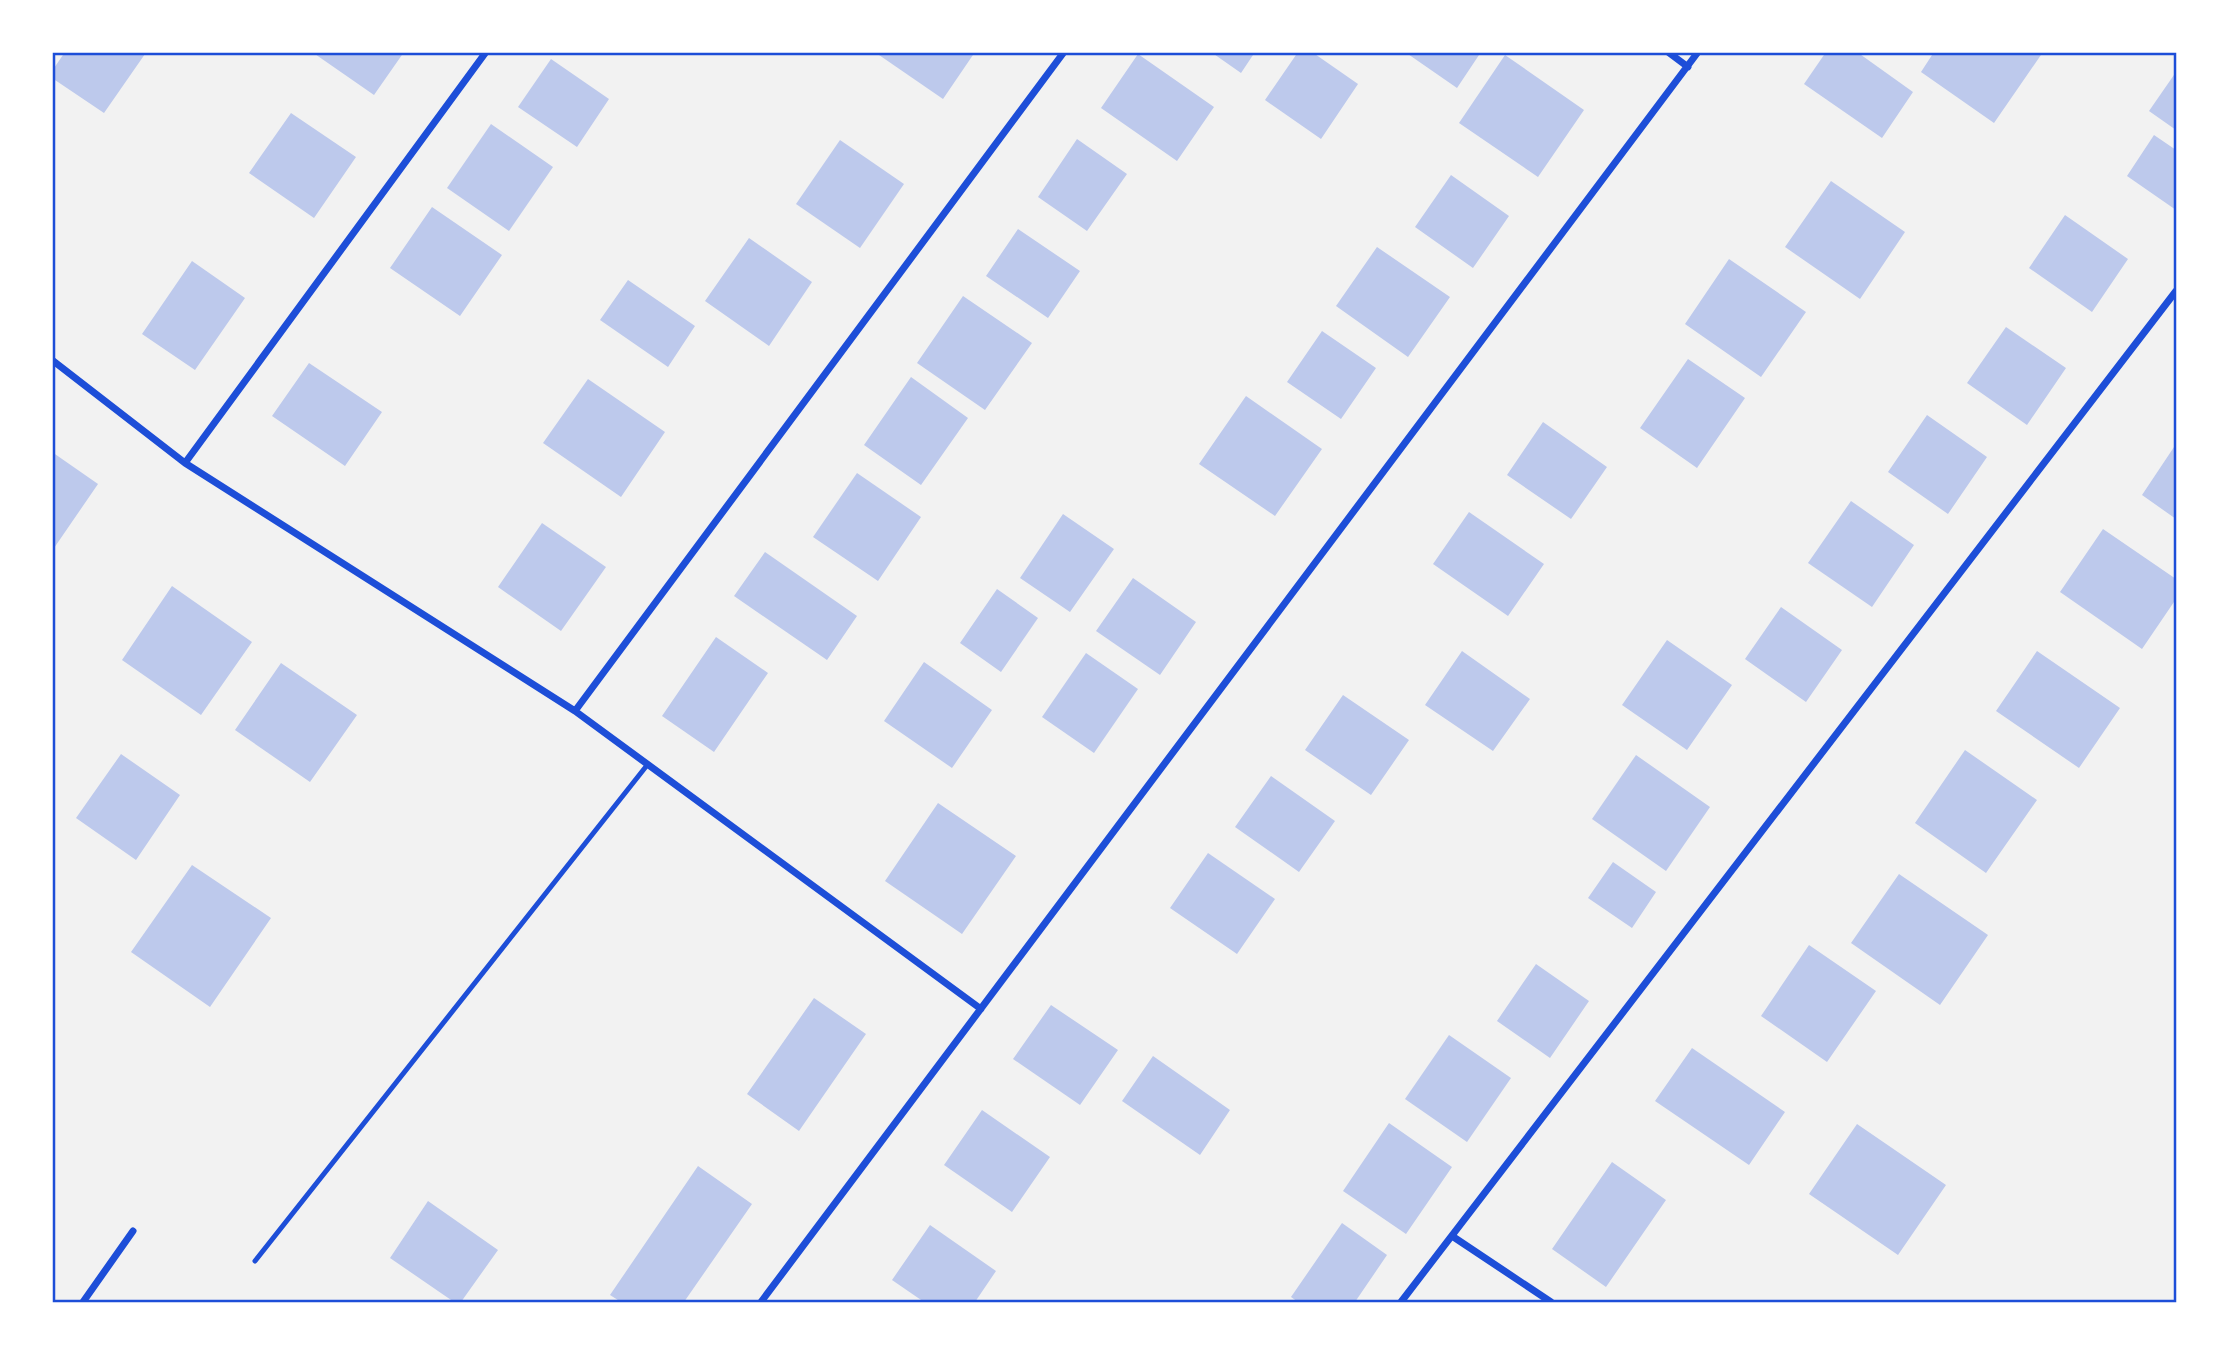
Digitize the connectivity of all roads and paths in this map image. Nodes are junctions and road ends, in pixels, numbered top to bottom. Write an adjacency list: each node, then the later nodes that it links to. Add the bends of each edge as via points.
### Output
1 (486, 52): 8 (street)
2 (1063, 52): 9 (street)
3 (1668, 52): 5 (street)
4 (1698, 52): 5 (street)
5 (1688, 67): 11 (street)
6 (2176, 291): 13 (street)
7 (52, 360): 8 (street)
8 (185, 463): 9 (street)
9 (575, 711): 10 (street)
10 (648, 764): 11 (street); 14 (lane)
11 (981, 1009): 16 (street)
12 (133, 1231): 15 (street)
13 (1452, 1236): 17 (street); 18 (street)
14 (256, 1261)
15 (83, 1303)
16 (761, 1303)
17 (1401, 1303)
18 (1551, 1303)

